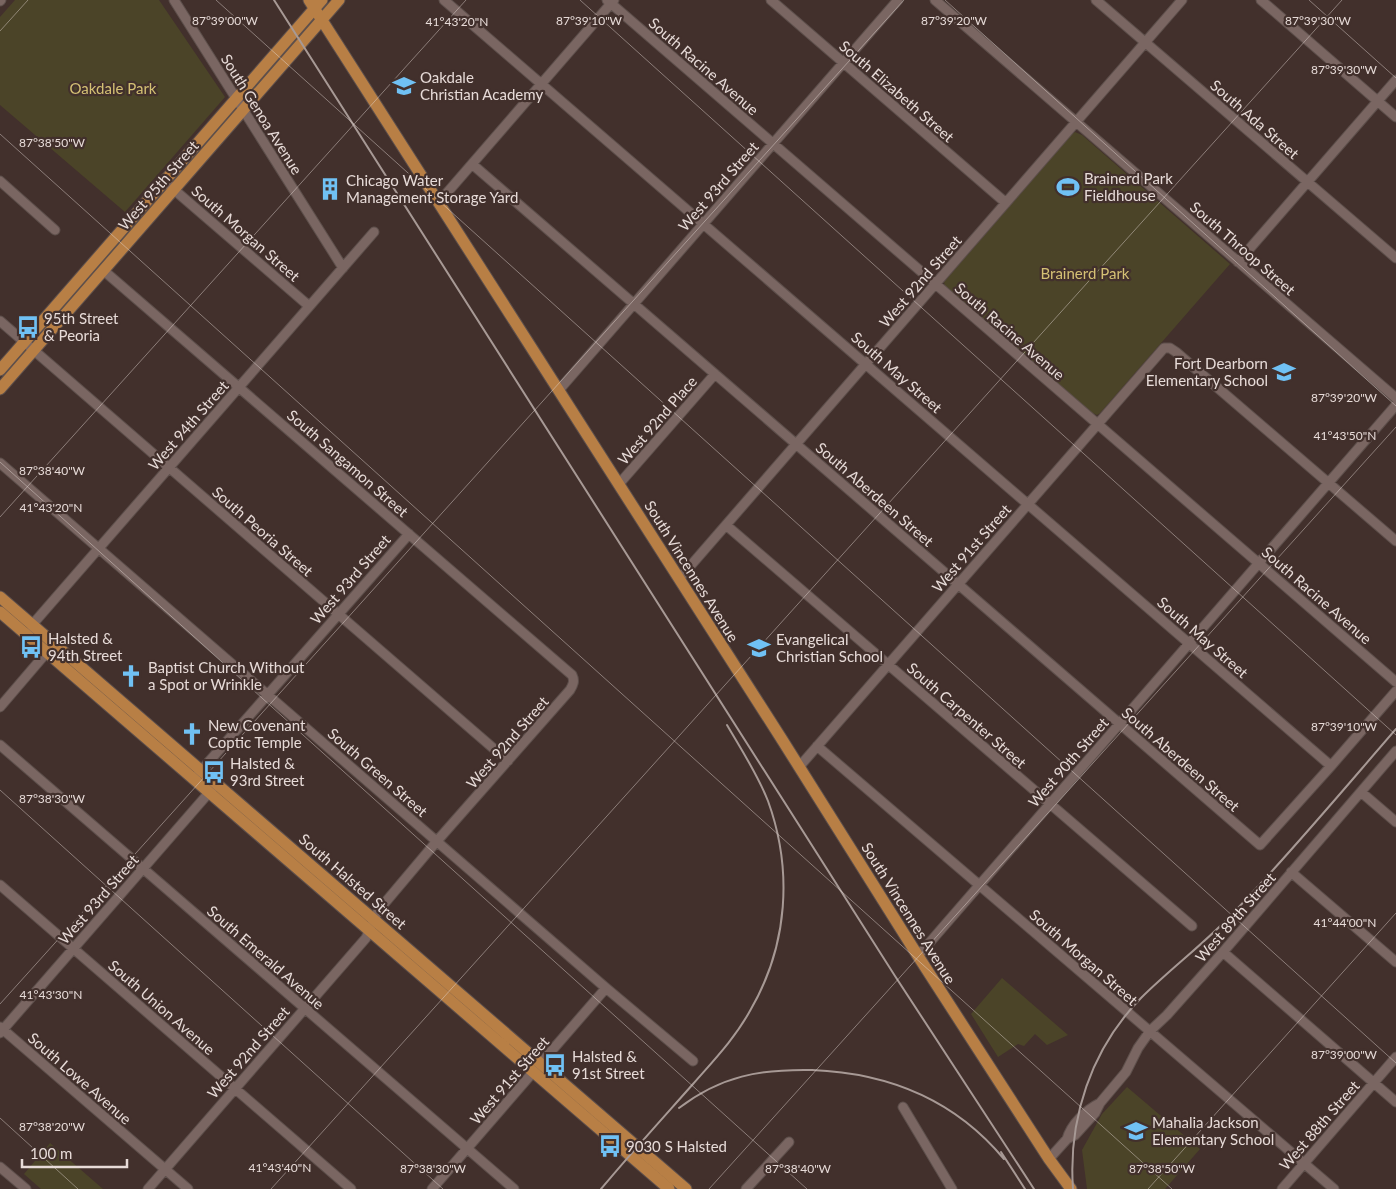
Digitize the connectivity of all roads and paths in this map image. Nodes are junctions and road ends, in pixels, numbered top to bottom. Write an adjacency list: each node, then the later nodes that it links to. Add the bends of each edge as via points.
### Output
1 (174, 0): 17 (street, South Genoa Avenue)
2 (339, 0): 12 (main road, West 95th Street)
3 (444, 0): 16 (street, South May Street)
4 (771, 0): 14 (street, South Elizabeth Street)
5 (898, 0): 14 (street, West 93rd Street)
6 (935, 0): 21 (street, South Throop Street)
7 (1096, 0): 13 (street, South Ada Street)
8 (1182, 0): 13 (street, West 92nd Street)
9 (1261, 0): 18 (street)
10 (611, 1): 16 (street); 22 (street, South Racine Avenue)
11 (315, 3): 12 (main road, South Vincennes Avenue); 17 (main road, West 95th Street)
12 (322, 20): 19 (main road, West 95th Street); 28 (main road, South Vincennes Avenue)
13 (1145, 43): 21 (street, West 92nd Street); 26 (street, South Ada Street)
14 (843, 63): 22 (street, West 93rd Street); 29 (street, South Elizabeth Street)
15 (1396, 80): 18 (street)
16 (542, 84): 23 (street); 30 (street, South May Street)
17 (237, 98): 19 (street, South Genoa Avenue); 25 (main road, West 95th Street)
18 (1378, 101): 20 (street); 26 (street)
19 (244, 109): 27 (main road, West 95th Street); 35 (street, South Genoa Avenue)
20 (1396, 117)
21 (1076, 122): 29 (street, West 92nd Street); 34 (street, South Throop Street)
22 (773, 144): 30 (street, West 93rd Street); 37 (street, South Racine Avenue)
23 (472, 164): 28 (street); 38 (street, South Aberdeen Street)
24 (0, 181): 31 (street)
25 (164, 181): 27 (street, South Morgan Street); 41 (main road, West 95th Street)
26 (1307, 182): 33 (street, South Ada Street); 34 (street)
27 (174, 190): 36 (main road, West 95th Street); 39 (street, South Morgan Street)
28 (439, 202): 48 (main road, South Vincennes Avenue)
29 (1006, 204): 37 (street, West 92nd Street)
30 (704, 224): 38 (street, West 93rd Street); 43 (street, South May Street)
31 (55, 230)
32 (374, 232): 35 (street, West 94th Street)
33 (1396, 258)
34 (1238, 262): 49 (street, South Throop Street)
35 (343, 268): 39 (street, West 94th Street)
36 (103, 270): 42 (main road, West 95th Street); 46 (street, South Sangamon Street)
37 (936, 284): 43 (street, West 92nd Street); 51 (street, South Racine Avenue)
38 (634, 304): 45 (street, South Aberdeen Street); 48 (street, West 93rd Street)
39 (309, 306): 46 (street, West 94th Street)
40 (0, 321): 41 (street, South Peoria Street)
41 (24, 342): 42 (street, South Peoria Street); 44 (main road, West 95th Street)
42 (34, 350): 47 (main road, West 95th Street); 54 (street, South Peoria Street)
43 (866, 364): 52 (street, West 92nd Street); 57 (street, South May Street)
44 (0, 370)
45 (715, 374): 52 (street, South Aberdeen Street); 56 (street, West 92nd Place)
46 (239, 387): 54 (street, West 94th Street); 59 (street, South Sangamon Street)
47 (0, 389)
48 (559, 390): 56 (main road, South Vincennes Avenue)
49 (1396, 398)
50 (1396, 405): 55 (street, West 90th Street)
51 (1097, 424): 55 (street, West 91st Street, via 1164,348 1170,348); 57 (street, West 91st Street); 62 (street, South Racine Avenue)
52 (796, 444): 58 (street, West 92nd Street); 64 (street, South Aberdeen Street)
53 (0, 463): 61 (street, South Green Street)
54 (169, 468): 61 (street, West 94th Street); 67 (street, South Peoria Street)
55 (1328, 483): 60 (street); 62 (street, West 90th Street)
56 (619, 484): 63 (main road, South Vincennes Avenue)
57 (1028, 503): 64 (street, West 91st Street); 70 (street, South May Street)
58 (726, 525): 63 (street, West 92nd Street); 73 (street, South Carpenter Street)
59 (409, 534): 67 (street, West 93rd Street); 74 (street, South Sangamon Street)
60 (1396, 541)
61 (98, 548): 68 (street, West 94th Street); 77 (street, South Green Street)
62 (1259, 563): 70 (street, West 90th Street); 75 (street, South Racine Avenue)
63 (679, 579): 85 (main road, South Vincennes Avenue)
64 (958, 584): 73 (street, West 91st Street); 79 (street, South Aberdeen Street)
65 (0, 597): 68 (main road, South Halsted Street)
66 (0, 612): 69 (main road, South Halsted Street)
67 (338, 614): 77 (street, West 93rd Street); 83 (street, South Peoria Street)
68 (32, 625): 69 (street); 71 (main road, South Halsted Street)
69 (31, 638): 72 (main road, South Halsted Street)
70 (1189, 643): 79 (street, West 90th Street); 84 (street, South May Street)
71 (58, 647): 72 (street); 86 (main road, South Halsted Street)
72 (47, 652): 78 (street); 86 (main road, South Halsted Street)
73 (888, 665): 81 (street, West 91st Street); 89 (street, South Carpenter Street)
74 (574, 678): 83 (street, West 92nd Street, via 570,690)
75 (1396, 682)
76 (1396, 691): 84 (street)
77 (268, 695): 86 (street, West 93rd Street); 91 (street, South Green Street)
78 (0, 707)
79 (1119, 724): 84 (street, South Aberdeen Street, via 1260,845); 89 (street, West 90th Street)
80 (0, 745): 92 (street, South Emerald Avenue)
81 (817, 746): 85 (street, West 91st Street); 95 (street, South Morgan Street)
82 (1396, 751): 88 (street, West 89th Street)
83 (508, 761): 91 (street, West 92nd Street)
84 (1331, 766)
85 (799, 767): 100 (main road, South Vincennes Avenue)
86 (198, 774): 87 (main road, South Halsted Street)
87 (213, 788): 92 (street, West 93rd Street); 96 (main road, South Halsted Street)
88 (1361, 792): 90 (street); 93 (street, West 89th Street)
89 (1049, 804): 95 (street, West 90th Street); 97 (street, South Carpenter Street)
90 (1396, 822)
91 (437, 841): 96 (street, West 92nd Street, via 378,911); 102 (street, South Green Street)
92 (143, 868): 98 (street, West 93rd Street); 103 (street, South Emerald Avenue)
93 (1292, 872): 99 (street, West 89th Street); 101 (street)
94 (0, 885): 98 (street, South Union Avenue)
95 (979, 885): 100 (street, West 90th Street); 105 (street, South Morgan Street)
96 (372, 925): 103 (street, West 92nd Street, via 366,938); 108 (main road, South Halsted Street)
97 (1192, 926)
98 (73, 949): 104 (street, West 93rd Street); 110 (street, South Union Avenue)
99 (1223, 952): 105 (street, West 89th Street); 109 (street)
100 (918, 956): 115 (main road, South Vincennes Avenue)
101 (1396, 962)
102 (606, 988): 107 (street, South Green Street); 108 (street, West 91st Street)
103 (305, 1008): 110 (street, West 92nd Street); 114 (street, South Emerald Avenue)
104 (1, 1030): 118 (street, South Lowe Avenue)
105 (1150, 1031): 115 (street, West 89th Street, via 1126,1072 1095,1113); 116 (street, South Morgan Street)
106 (1396, 1057): 109 (street, West 88th Street)
107 (693, 1061)
108 (537, 1068): 114 (street, West 91st Street); 125 (main road, South Halsted Street); 126 (main road, South Halsted Street)
109 (1374, 1083): 111 (street); 116 (street, West 88th Street)
110 (235, 1089): 118 (street, West 92nd Street); 122 (street, South Union Avenue)
111 (1396, 1102)
112 (903, 1107): 128 (street)
113 (789, 1142): 127 (street)
114 (467, 1149): 123 (street, West 91st Street); 124 (street, South Emerald Avenue)
115 (1049, 1159): 129 (main road, South Vincennes Avenue); 130 (main road, South Vincennes Avenue)
116 (1304, 1163): 131 (street, West 88th Street); 132 (street, South Morgan Street)
117 (0, 1167): 119 (street)
118 (165, 1169): 120 (street, West 92nd Street); 121 (street, South Lowe Avenue)
119 (26, 1189)
120 (148, 1189)
121 (188, 1189)
122 (351, 1189)
123 (432, 1189)
124 (514, 1189)
125 (669, 1189)
126 (686, 1189)
127 (746, 1189)
128 (952, 1189)
129 (1063, 1189)
130 (1071, 1189)
131 (1282, 1189)
132 (1334, 1189)

